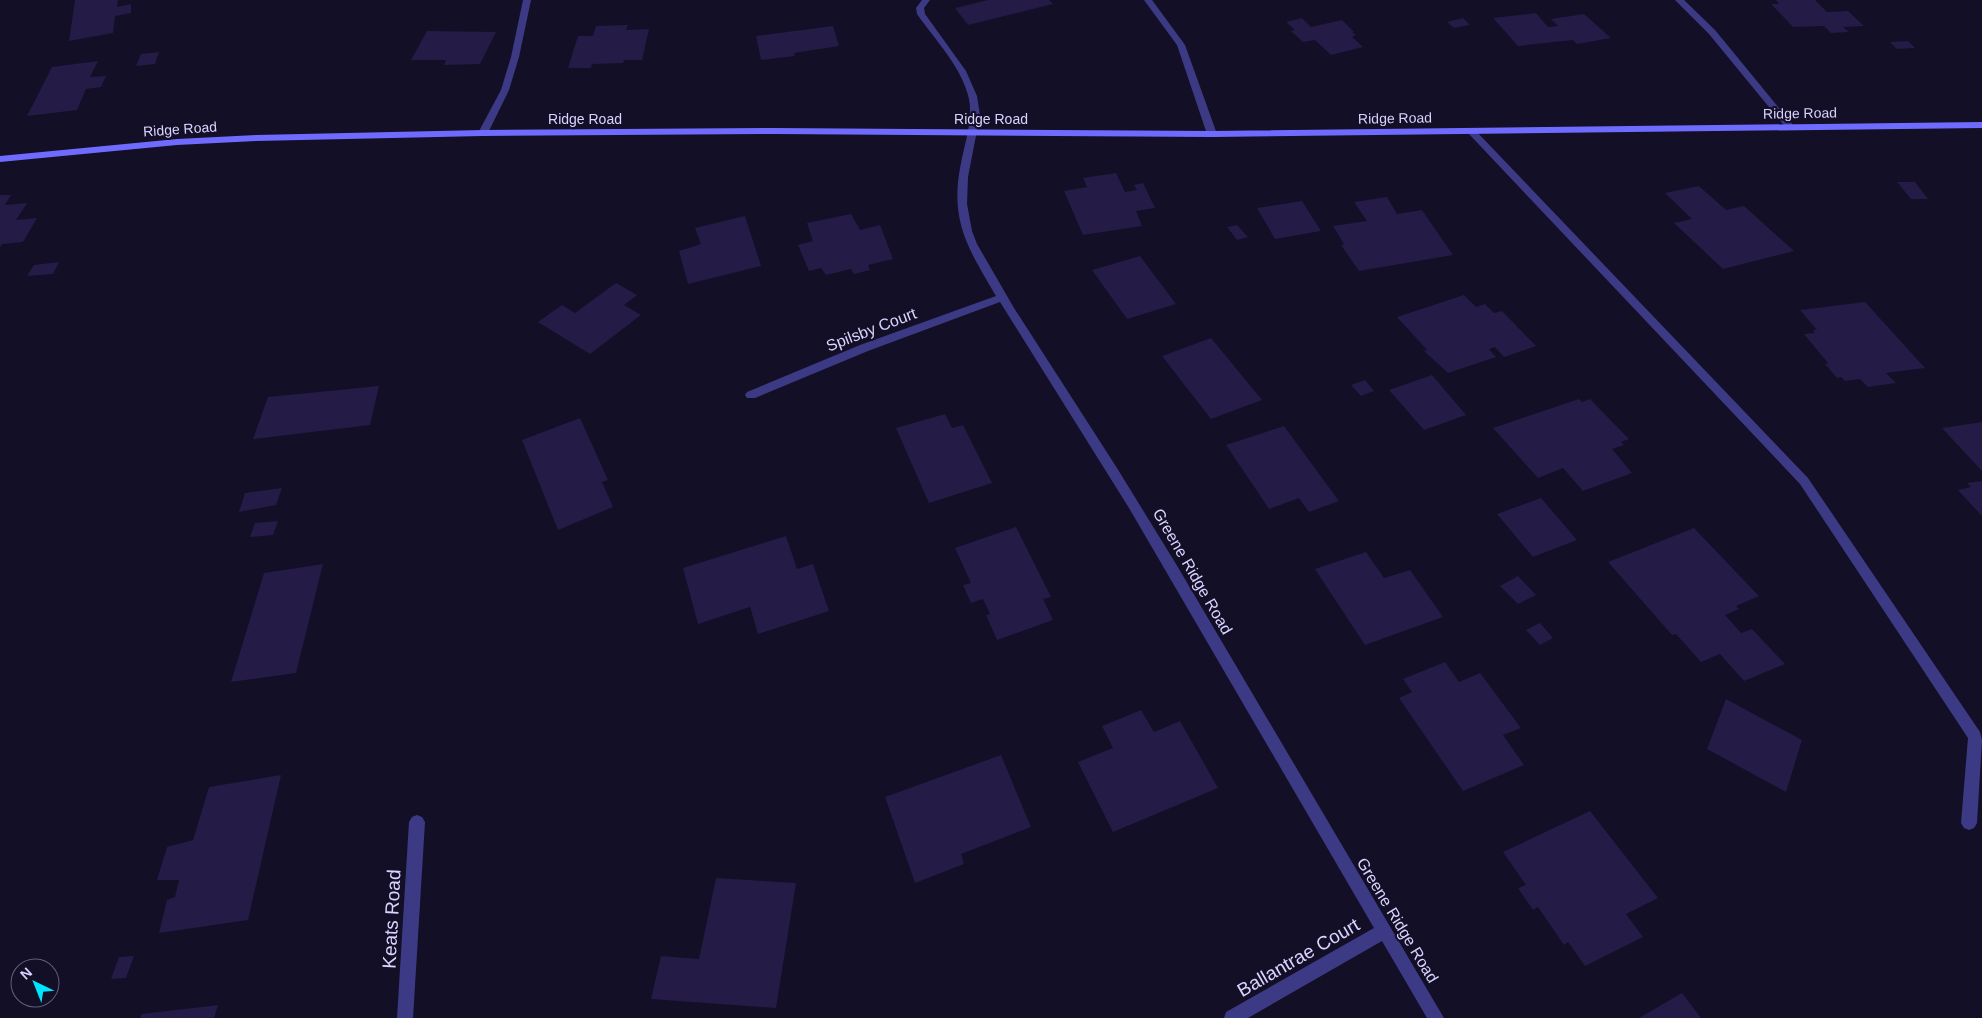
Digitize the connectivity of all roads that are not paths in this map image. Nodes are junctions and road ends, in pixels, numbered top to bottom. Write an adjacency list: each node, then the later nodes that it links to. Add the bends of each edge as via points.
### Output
1 (527, 0): 9 (street, via 516,57)
2 (926, 0): 8 (street, Greene Ridge Road, via 920,8 921,14 972,92 976,111)
3 (1148, 0): 10 (street, via 1181,44)
4 (1679, 0): 6 (street, via 1712,32)
5 (1982, 125): 6 (street, Ridge Road)
6 (1790, 127): 7 (street, Ridge Road)
7 (1471, 131): 10 (street, Ridge Road); 15 (street, via 1804,481 1975,737)
8 (972, 132): 9 (street, Ridge Road); 10 (street, Ridge Road); 12 (street, Greene Ridge Road, via 960,199 963,218 971,240)
9 (483, 133): 11 (street, Ridge Road, via 177,142)
10 (1212, 134)
11 (0, 159)
12 (1003, 297): 13 (street, Spilsby Court, via 864,348); 16 (street, Greene Ridge Road, via 1133,504)
13 (751, 395)
14 (417, 822): 17 (street, Keats Road)
15 (1969, 823)
16 (1384, 931): 18 (street, Ballantrae Court); 19 (street, Greene Ridge Road)
17 (405, 1018)
18 (1232, 1018)
19 (1436, 1018)

